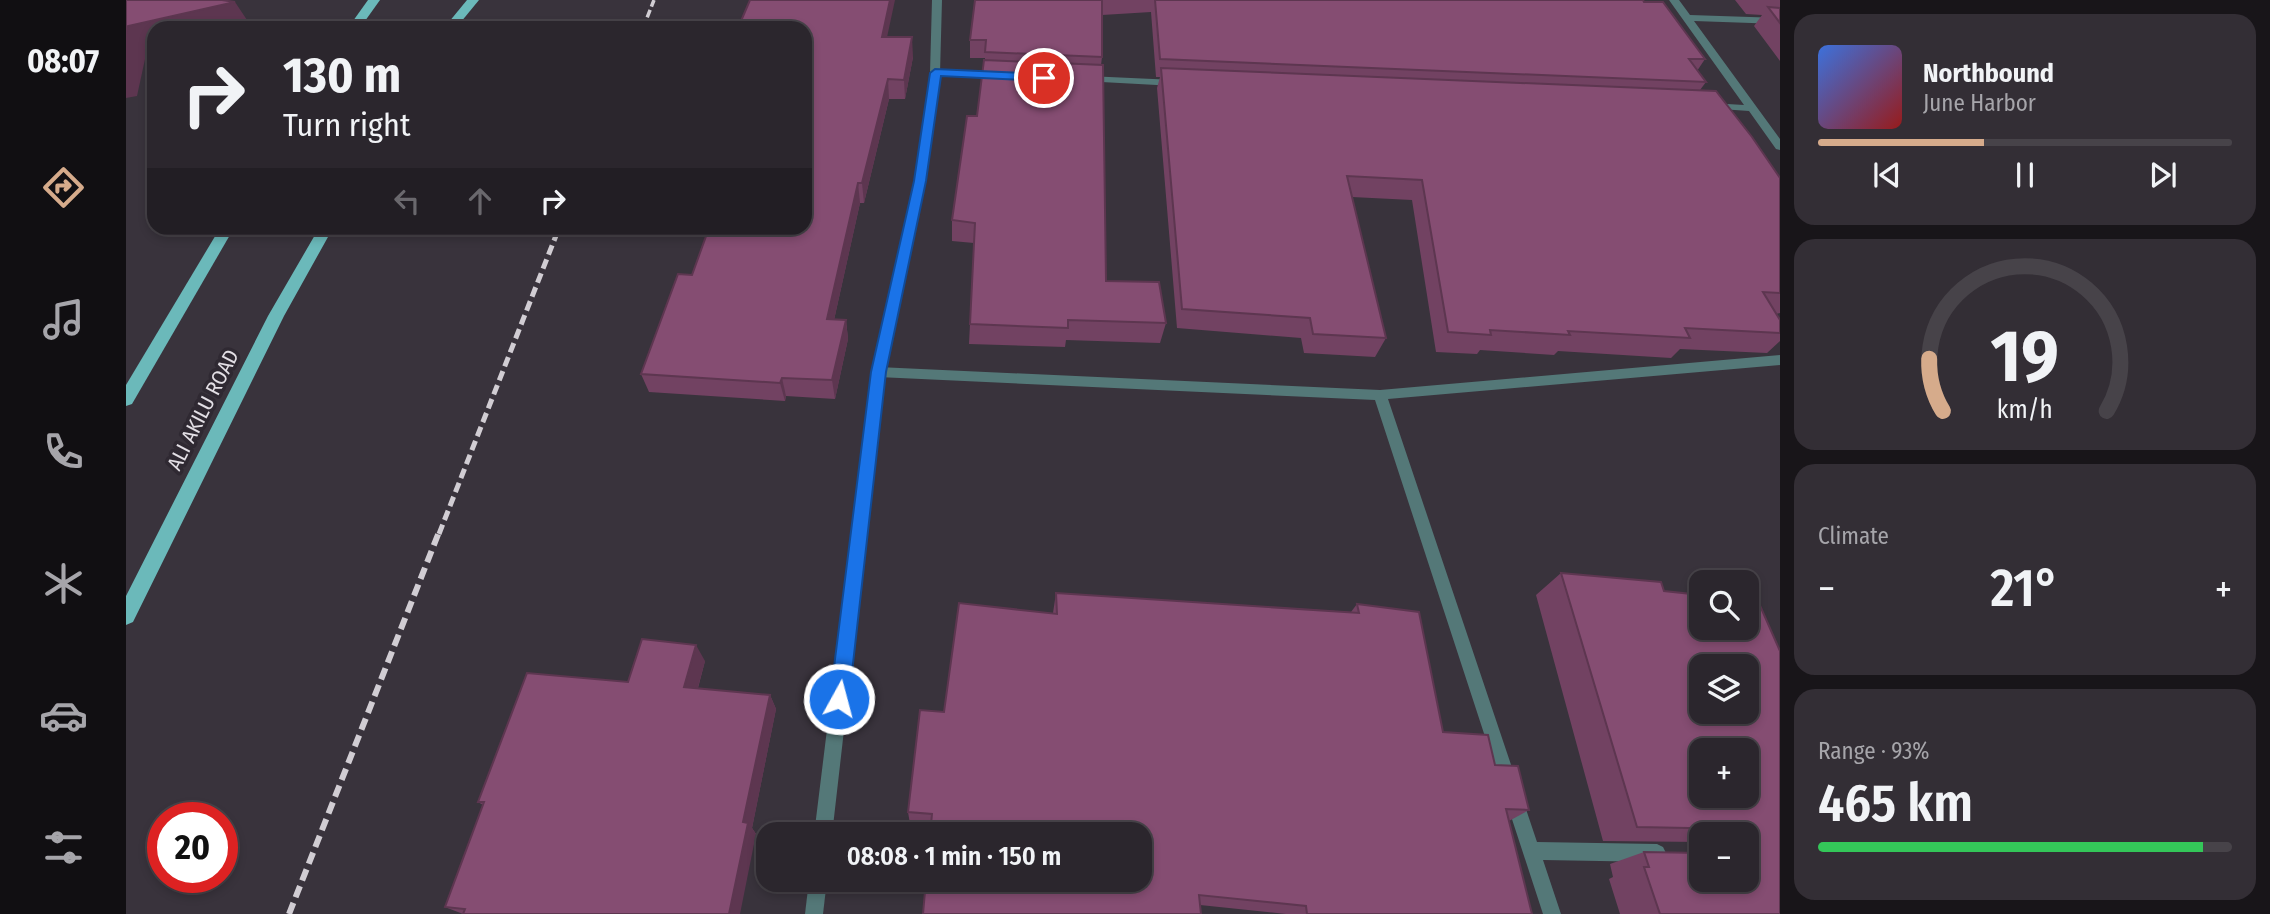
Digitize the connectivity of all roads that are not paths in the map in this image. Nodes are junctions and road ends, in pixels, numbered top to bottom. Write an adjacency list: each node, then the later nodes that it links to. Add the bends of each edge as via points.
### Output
1 (374, 0): 6 (main road)
2 (473, 0): 7 (main road)
3 (937, 0): 9 (street)
4 (1674, 0): 5 (street)
5 (1689, 18): 8 (street); 14 (street)
6 (359, 21)
7 (456, 21)
8 (1780, 21)
9 (935, 73): 10 (street); 19 (street, via 920,181)
10 (1018, 76)
11 (1074, 79): 12 (street)
12 (1184, 84)
13 (1696, 106): 14 (street)
14 (1751, 108): 15 (street)
15 (1780, 148)
16 (223, 235): 21 (main road)
17 (322, 235): 22 (main road, ALI AKILU ROAD, via 276,316)
18 (1780, 360): 20 (street)
19 (878, 372): 20 (street); 23 (street)
20 (1380, 395): 24 (street)
21 (126, 399)
22 (126, 616)
23 (825, 822)
24 (1532, 851): 25 (street); 28 (street)
25 (1675, 854)
26 (817, 892): 27 (street)
27 (814, 914)
28 (1552, 914)

